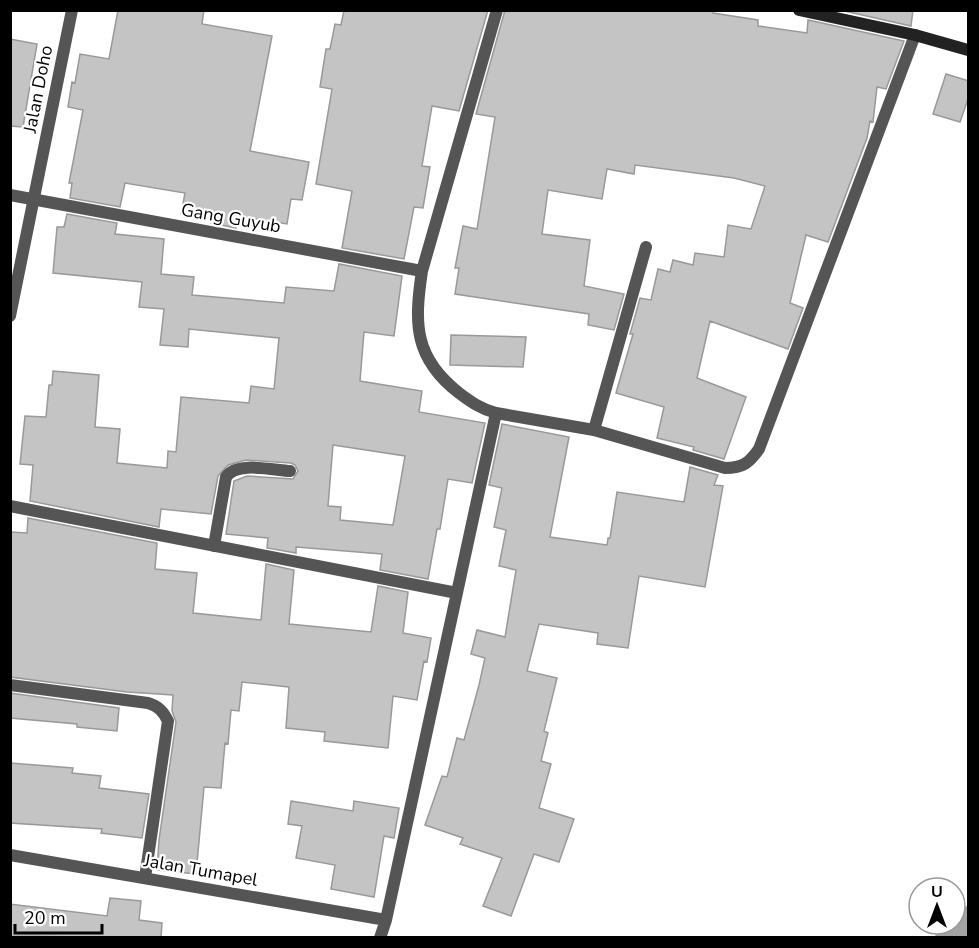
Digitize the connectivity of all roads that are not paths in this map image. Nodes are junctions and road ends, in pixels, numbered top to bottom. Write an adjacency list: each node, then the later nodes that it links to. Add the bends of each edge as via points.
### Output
1 (72, 10): 7 (street, Jalan Doho)
2 (497, 10): 9 (street)
3 (799, 10): 4 (street)
4 (915, 35): 5 (street); 12 (street, via 759,449 748,464 725,468)
5 (969, 50)
6 (10, 195): 7 (street, Gang Guyub)
7 (34, 200): 9 (street, Gang Guyub); 10 (street, Jalan Doho)
8 (645, 247): 12 (street)
9 (422, 271): 11 (street, via 418,327 426,356 438,375 453,388 481,409)
10 (10, 316)
11 (496, 413): 12 (street); 16 (street)
12 (594, 430)
13 (290, 471): 15 (street, via 240,468 228,473)
14 (10, 506): 15 (street)
15 (214, 546): 16 (street)
16 (457, 593): 20 (street)
17 (10, 685): 19 (street, via 148,703 166,716)
18 (10, 855): 19 (street, Jalan Tumapel)
19 (145, 878): 20 (street, Jalan Tumapel)
20 (386, 920): 21 (street)
21 (380, 938)

